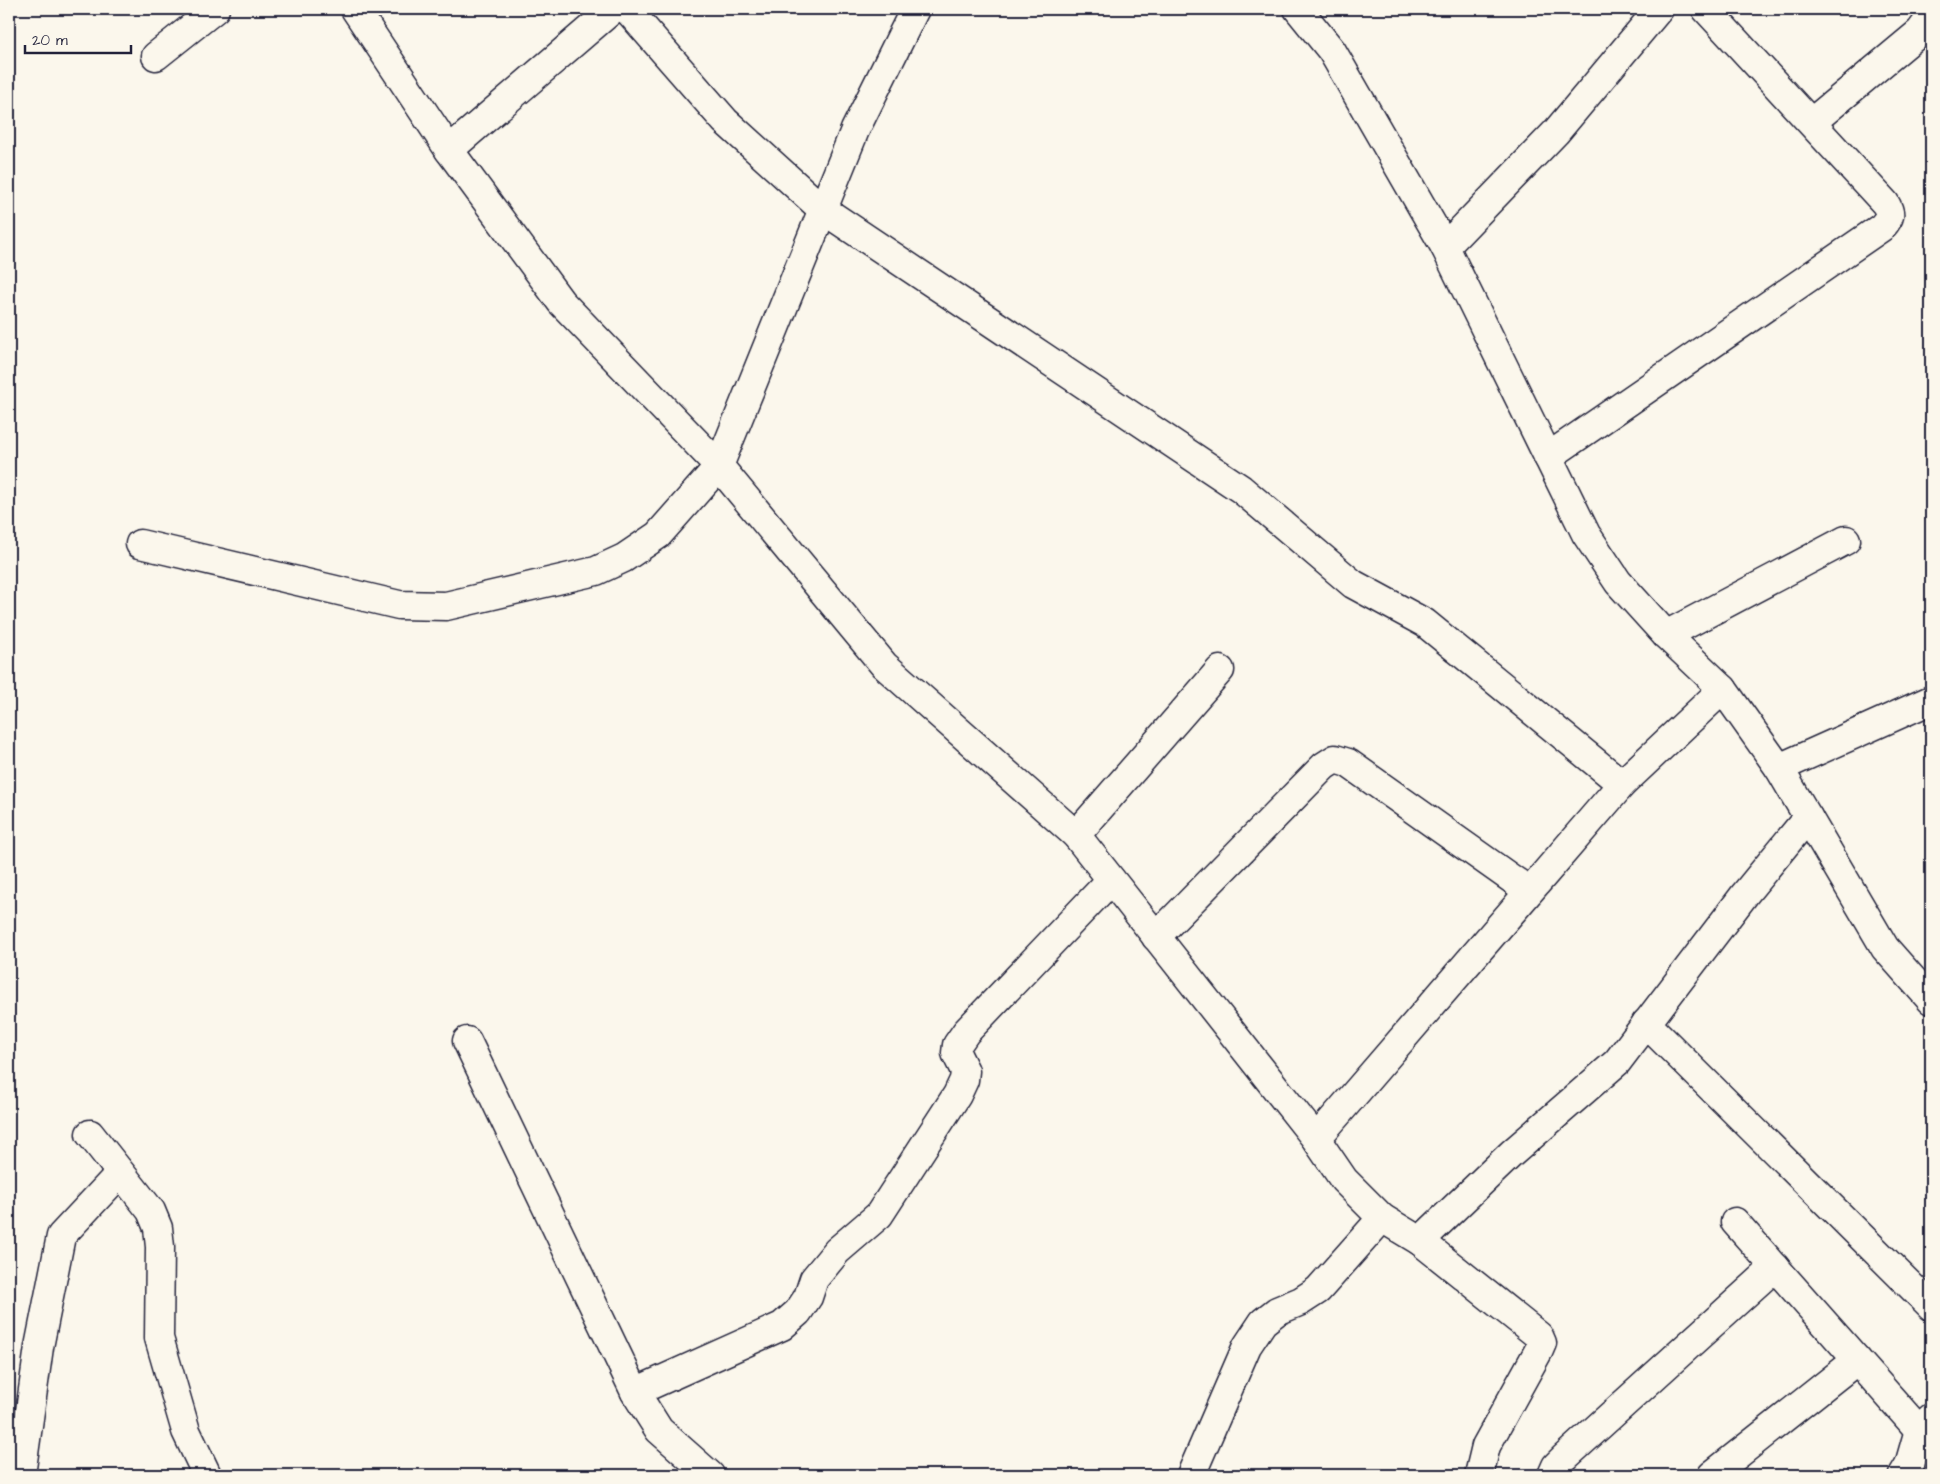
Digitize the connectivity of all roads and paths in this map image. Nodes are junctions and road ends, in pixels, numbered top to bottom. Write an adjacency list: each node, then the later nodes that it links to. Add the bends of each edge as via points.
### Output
1 (215, 9): 10 (street)
2 (355, 9): 12 (street)
3 (613, 9): 12 (street)
4 (628, 9): 13 (street, via 725,121)
5 (915, 9): 13 (street, via 855,130)
6 (1298, 9): 14 (street, via 1332,51)
7 (1706, 9): 11 (street)
8 (1928, 9): 11 (street, via 1928,21 1920,32)
9 (1655, 10): 14 (street, via 1556,132)
10 (156, 56)
11 (1812, 122): 15 (street, via 1885,203 1890,211 1889,220)
12 (449, 150): 16 (street, via 561,302)
13 (822, 209): 16 (street); 24 (street, via 1241,488 1353,584 1425,623)
14 (1445, 247): 15 (street)
15 (1548, 457): 19 (street, via 1586,534 1618,582)
16 (719, 466): 18 (street, via 658,535 624,558 596,571 446,606 399,604); 26 (street, via 884,665)
17 (1846, 540): 19 (street)
18 (140, 544)
19 (1666, 635): 21 (street)
20 (1220, 670): 26 (street)
21 (1723, 689): 23 (street); 24 (street)
22 (1931, 700): 23 (street)
23 (1779, 768): 25 (street)
24 (1622, 784): 28 (street)
25 (1808, 817): 30 (street, via 1885,948); 31 (street)
26 (1076, 835): 27 (street)
27 (1112, 880): 29 (street); 42 (street, via 966,1032 957,1045 956,1053 965,1071 956,1095 879,1215 837,1251 814,1279 798,1312 782,1326)
28 (1529, 891): 29 (street, via 1348,763 1335,759 1324,766); 34 (street)
29 (1156, 937): 34 (street)
30 (1931, 1000)
31 (1646, 1023): 38 (street, via 1617,1062 1512,1153); 40 (street)
32 (467, 1041): 42 (street)
33 (90, 1134): 35 (street)
34 (1316, 1139): 36 (street, via 1344,1180)
35 (120, 1173): 44 (street, via 61,1236 39,1347); 45 (street, via 151,1211 158,1228 159,1338 186,1431)
36 (1382, 1218): 38 (street); 47 (street, via 1318,1290 1263,1322 1247,1346)
37 (1735, 1222): 39 (street)
38 (1420, 1241): 48 (street, via 1534,1332 1542,1343 1486,1446)
39 (1775, 1267): 41 (street); 49 (street, via 1564,1458)
40 (1931, 1306)
41 (1857, 1360): 43 (street); 50 (street)
42 (635, 1392): 46 (street, via 659,1430)
43 (1925, 1424): 51 (street)
44 (21, 1475)
45 (207, 1475)
46 (710, 1475)
47 (1191, 1475)
48 (1478, 1475)
49 (1552, 1475)
50 (1712, 1475)
51 (1903, 1475)

